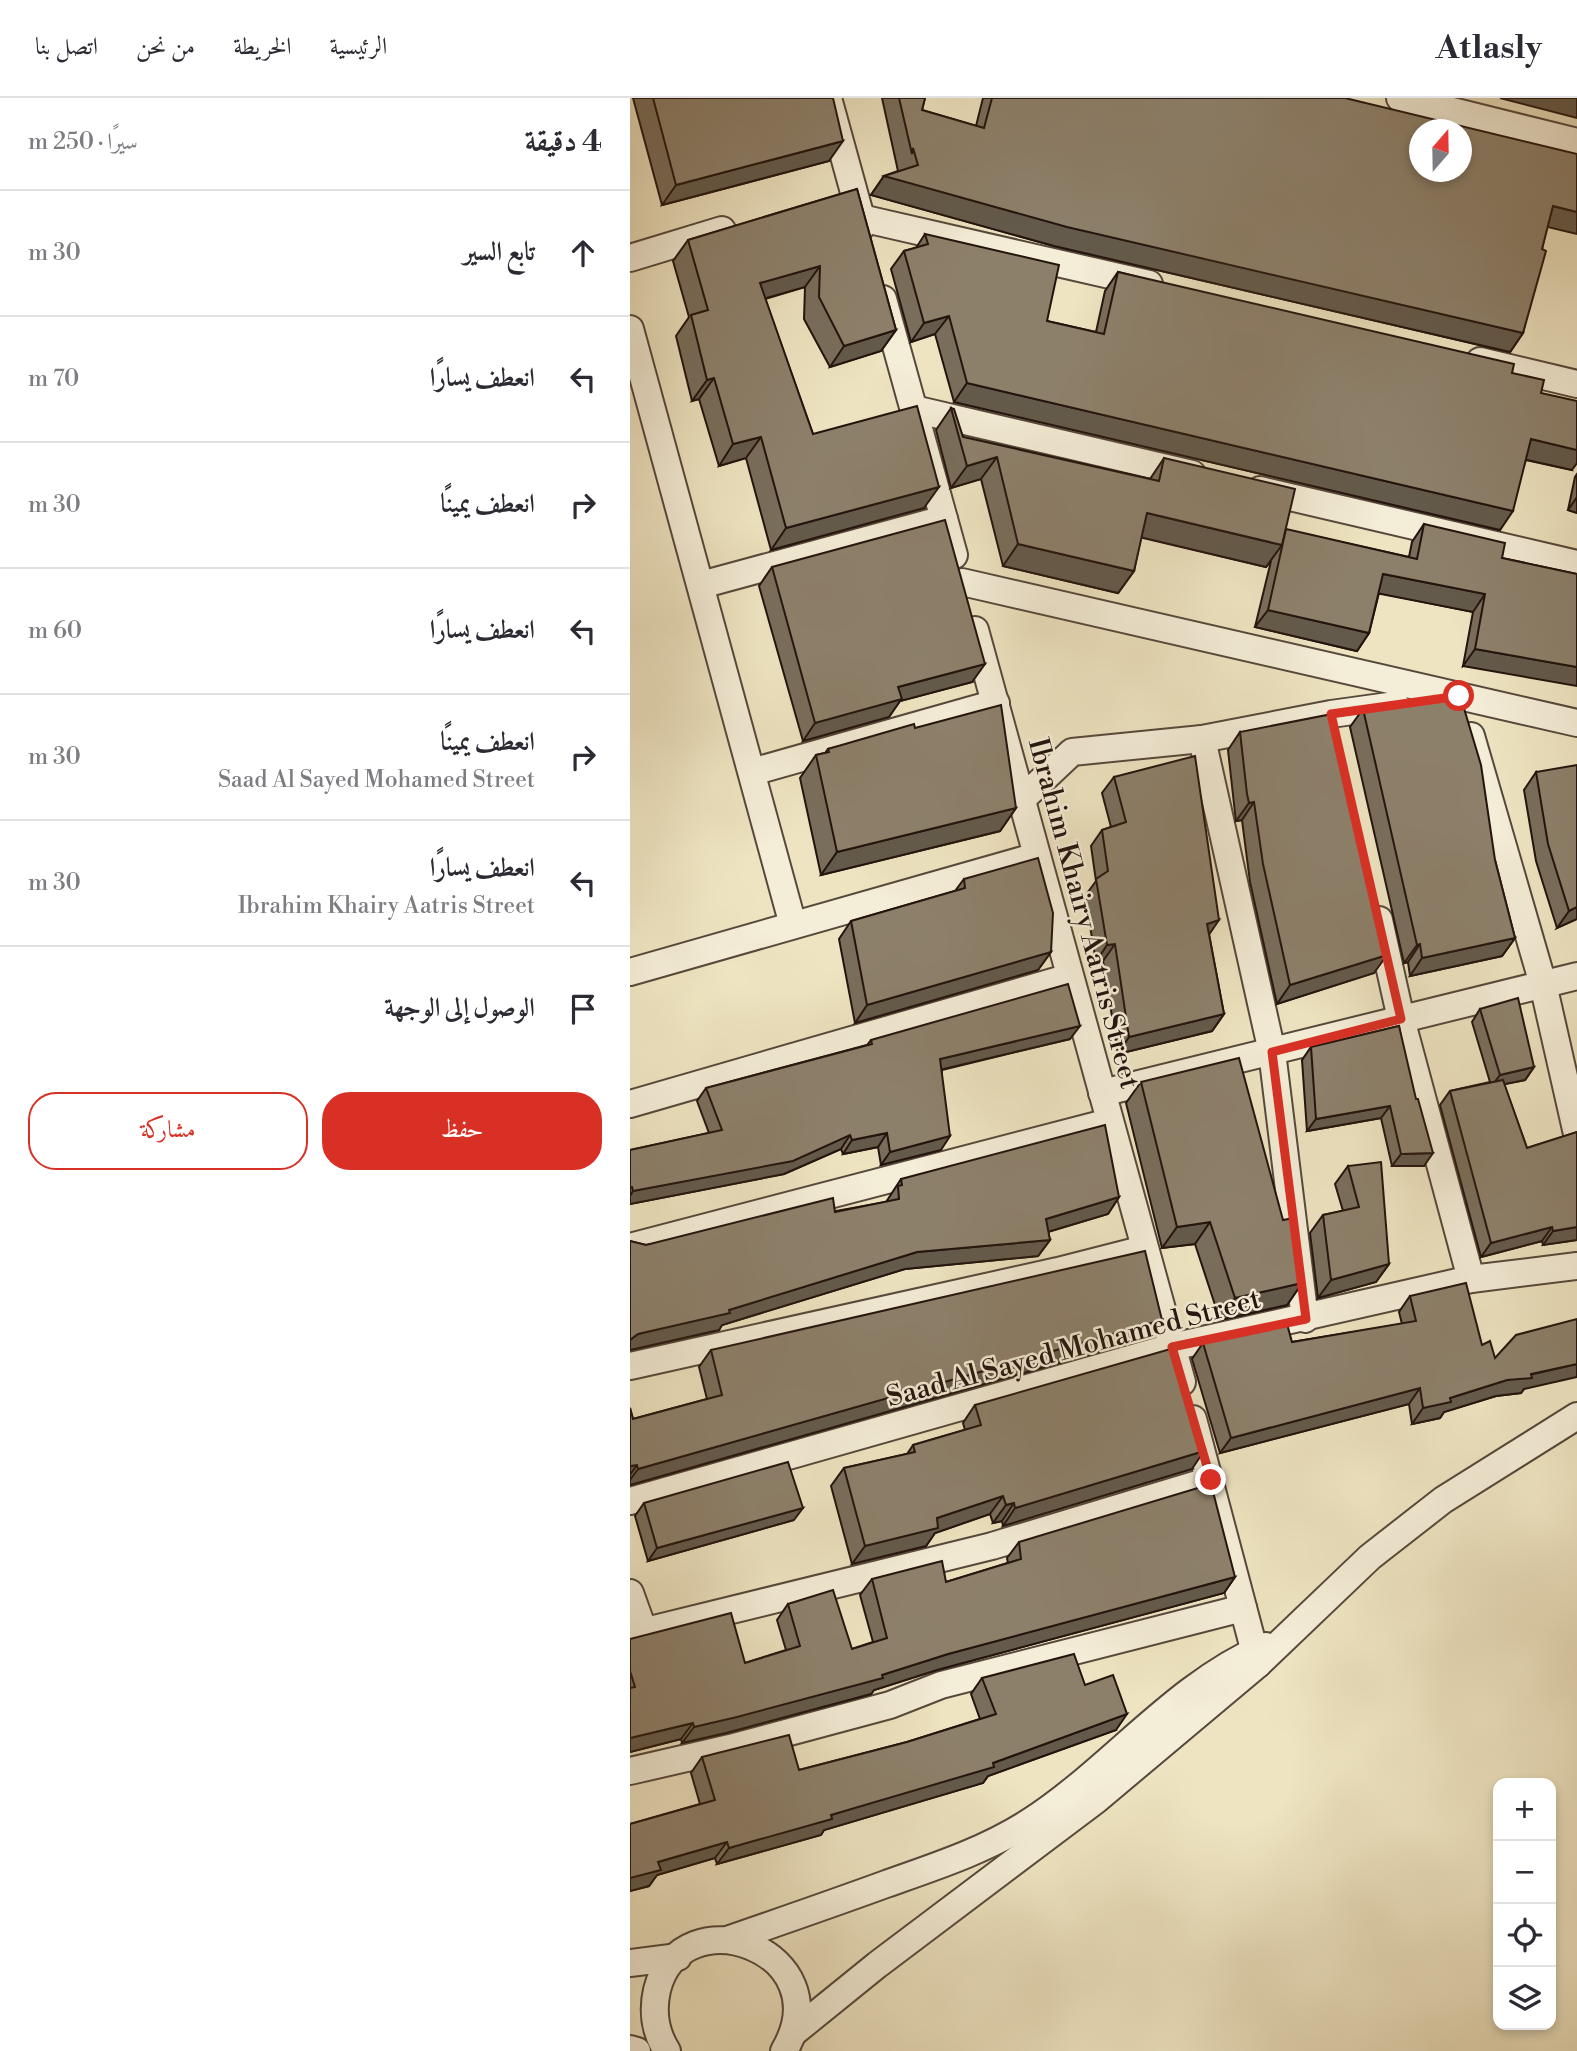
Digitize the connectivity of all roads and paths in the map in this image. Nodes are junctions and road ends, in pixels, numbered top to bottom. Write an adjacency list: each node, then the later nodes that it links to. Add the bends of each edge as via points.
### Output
1 (828, 98): 4 (street)
2 (1400, 98): 3 (street)
3 (1577, 142)
4 (853, 190): 5 (street); 6 (street)
5 (827, 198)
6 (861, 218): 8 (street); 11 (street)
7 (748, 222): 9 (street)
8 (868, 244)
9 (630, 258)
10 (875, 269): 15 (street, Ibrahim Khairy Aatris Street)
11 (1172, 289)
12 (630, 329): 21 (street)
13 (1452, 354): 14 (street)
14 (1577, 384)
15 (914, 409): 16 (street); 18 (street, Ibrahim Khairy Aatris Street)
16 (1212, 479)
17 (1239, 485): 19 (street)
18 (944, 519): 20 (street, Ibrahim Khairy Aatris Street); 21 (street)
19 (1577, 564)
20 (962, 582): 22 (street); 23 (street, Ibrahim Khairy Aatris Street)
21 (701, 585): 28 (street)
22 (1459, 696): 24 (street); 25 (street); 36 (street)
23 (996, 703): 28 (street); 29 (street, Ibrahim Khairy Aatris Street)
24 (1331, 714): 26 (street); 27 (street)
25 (1577, 723)
26 (1202, 739): 29 (street, via 1072,752); 38 (street)
27 (1337, 740)
28 (752, 772): 32 (street)
29 (1021, 800): 30 (street, Ibrahim Khairy Aatris Street)
30 (1037, 856): 32 (street); 35 (street, Ibrahim Khairy Aatris Street)
31 (1374, 897): 37 (street)
32 (793, 925): 33 (street)
33 (630, 972)
34 (1577, 976): 36 (street)
35 (1070, 977): 39 (street, Ibrahim Khairy Aatris Street); 40 (street)
36 (1543, 984): 37 (street); 42 (street)
37 (1401, 1019): 38 (street); 46 (street)
38 (1272, 1052): 39 (street); 47 (street)
39 (1102, 1093): 41 (street, Ibrahim Khairy Aatris Street)
40 (630, 1104)
41 (1110, 1122): 43 (street); 44 (street, Ibrahim Khairy Aatris Street)
42 (1577, 1134)
43 (630, 1247)
44 (1144, 1249): 48 (street, Ibrahim Khairy Aatris Street); 49 (street)
45 (1577, 1266): 46 (street, Saad Al Sayed Mohamed Street)
46 (1471, 1279): 47 (street, Saad Al Sayed Mohamed Street)
47 (1306, 1319): 48 (street, Saad Al Sayed Mohamed Street)
48 (1172, 1347): 51 (street, Ibrahim Khairy Aatris Street); 52 (street, Saad Al Sayed Mohamed Street)
49 (630, 1366)
50 (1577, 1416): 56 (street, via 1443,1500 1370,1557)
51 (1211, 1480): 54 (street, Ibrahim Khairy Aatris Street); 55 (street, via 992,1546)
52 (630, 1501)
53 (630, 1593): 55 (street)
54 (1243, 1608): 56 (street, Ibrahim Khairy Aatris Street); 57 (street, via 941,1685 890,1705 742,1745)
55 (637, 1634)
56 (1256, 1658): 58 (street, via 1223,1666 1027,1824 948,1862); 61 (street, via 1097,1800 877,1965)
57 (630, 1771)
58 (730, 1939): 59 (street, via 711,1940); 61 (street, via 765,1951 789,1979 795,1997)
59 (678, 1957): 60 (street); 64 (street, via 659,1984 655,2000 658,2034)
60 (630, 1963)
61 (788, 2042)
62 (630, 2049): 63 (street)
63 (637, 2051)
64 (667, 2051)

